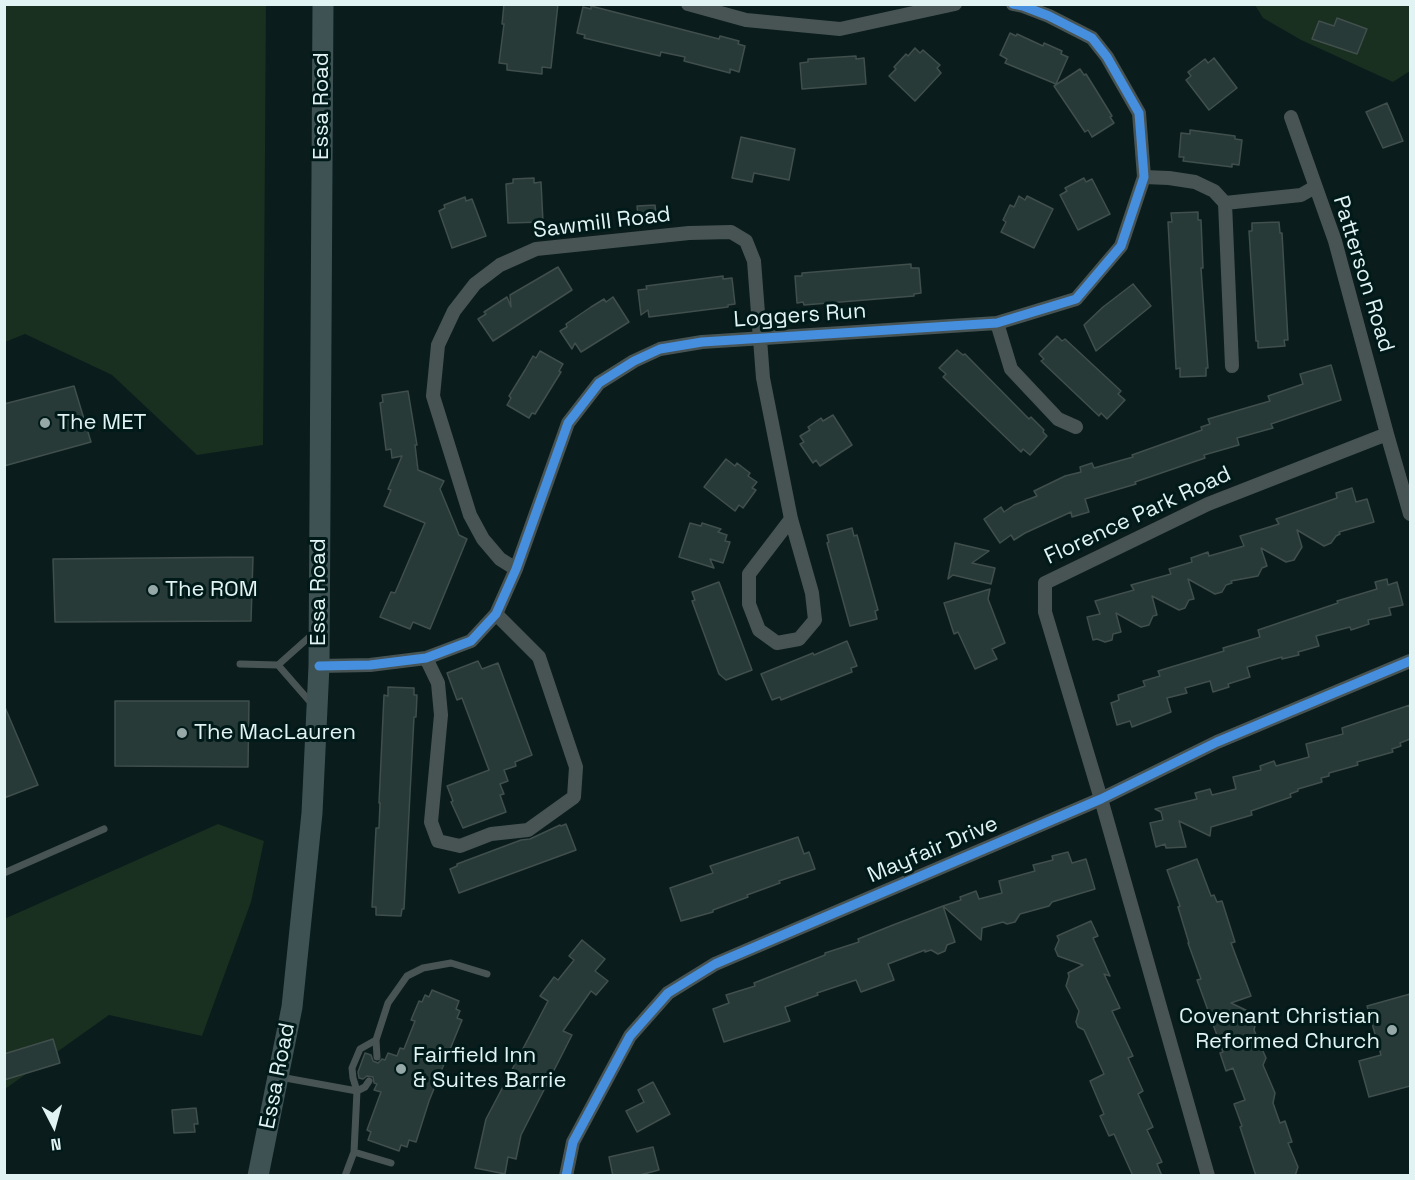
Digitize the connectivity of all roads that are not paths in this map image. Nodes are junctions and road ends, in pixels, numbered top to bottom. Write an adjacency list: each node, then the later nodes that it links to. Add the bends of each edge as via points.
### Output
1 (323, 4): 18 (main road, Essa Road)
2 (688, 4): 3 (street, via 746,20 840,29)
3 (955, 4)
4 (1013, 4): 6 (street, Loggers Run, via 1049,16 1092,38 1107,57 1139,113)
5 (1291, 117): 7 (street, Patterson Road)
6 (1144, 177): 8 (street, via 1195,182 1214,190); 9 (street, Loggers Run, via 1121,246 1076,299)
7 (1315, 187): 8 (street, via 1301,195); 13 (street, Patterson Road, via 1335,241)
8 (1225, 203): 11 (street)
9 (997, 323): 10 (street, Loggers Run); 12 (street, via 1011,369 1058,419)
10 (761, 338): 15 (street, Sawmill Road, via 763,378); 16 (street, Loggers Run, via 660,349 599,383 568,423); 16 (street, Sawmill Road, via 754,261 746,241 731,232 536,249 500,265 475,284 454,311 438,345 433,396 470,515 494,552)
11 (1232, 366)
12 (1076, 427)
13 (1387, 434): 14 (street, Patterson Road); 25 (street, Florence Park Road, via 1208,504 1045,583 1045,612)
14 (1410, 514)
15 (791, 519): 15 (street, Sawmill Road, via 749,574 749,604 759,630 777,643 799,639 814,620 812,593)
16 (516, 569): 17 (street, Loggers Run)
17 (496, 614): 19 (street, Loggers Run, via 471,641); 19 (street, via 539,657 576,767 574,797 528,830 491,834 460,846 438,841 431,822 441,715 438,683)
18 (319, 629): 22 (lane); 23 (main road, Essa Road)
19 (426, 658): 23 (street, Loggers Run)
20 (1410, 661): 25 (street, Mayfair Drive, via 1217,742)
21 (240, 664): 22 (lane)
22 (278, 665): 24 (lane)
23 (318, 666): 24 (main road, Essa Road)
24 (316, 709): 31 (main road, Essa Road, via 312,813 295,984)
25 (1101, 799): 38 (street, Mayfair Drive, via 715,964 668,993 630,1036 573,1142); 39 (street, Florence Park Road)
26 (104, 829): 27 (lane)
27 (4, 873)
28 (487, 974): 29 (lane, via 451,963 423,968 407,976 388,1003)
29 (376, 1040): 30 (lane); 33 (lane, via 360,1049 352,1068)
30 (377, 1057)
31 (278, 1077): 33 (lane); 36 (main road, Essa Road)
32 (369, 1081): 33 (lane)
33 (357, 1091): 34 (lane)
34 (354, 1152): 35 (lane); 37 (lane)
35 (391, 1163)
36 (258, 1176)
37 (345, 1176)
38 (566, 1176)
39 (1208, 1176)

